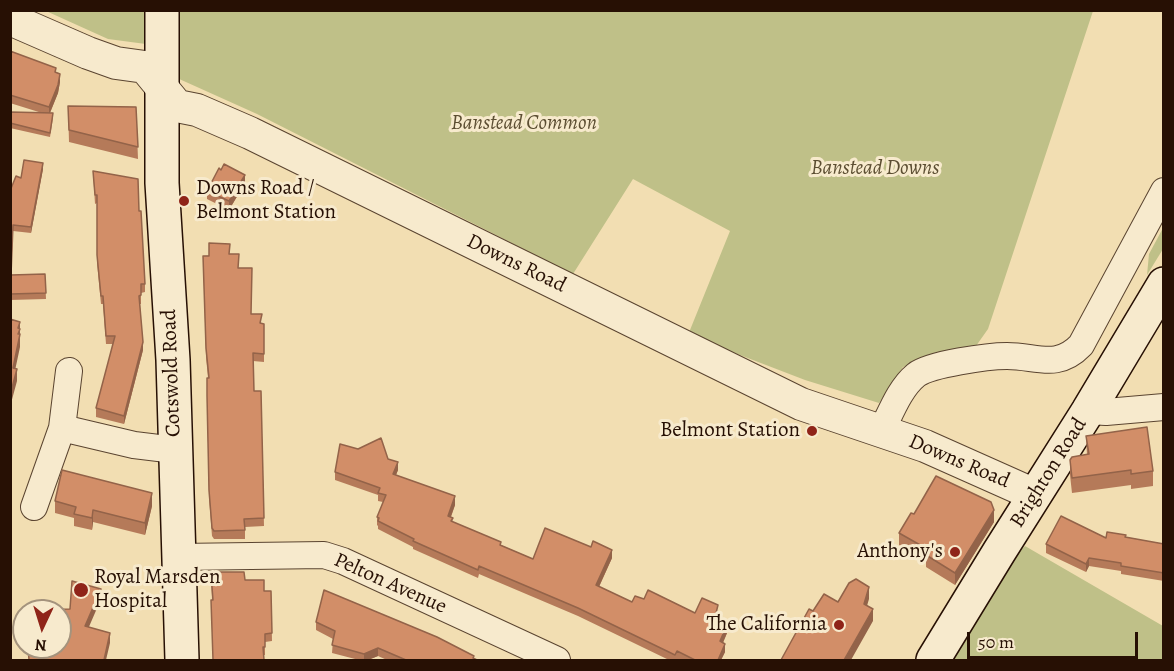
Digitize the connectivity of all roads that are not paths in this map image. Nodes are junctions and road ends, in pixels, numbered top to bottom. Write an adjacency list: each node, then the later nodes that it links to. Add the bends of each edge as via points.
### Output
1 (162, 10): 3 (main road, Cotswold Road)
2 (10, 19): 3 (street, Downs Road, via 116,63 145,66)
3 (162, 86): 10 (street, Downs Road, via 177,106 197,110 250,133 801,404); 11 (main road, Cotswold Road, via 162,183)
4 (1164, 191): 10 (street, via 1081,345 1069,356 1048,361 1006,356 941,365 918,374 899,398)
5 (1164, 284): 8 (main road, Brighton Road)
6 (69, 371): 9 (street)
7 (1164, 407): 8 (street)
8 (1088, 411): 12 (main road, Brighton Road)
9 (62, 428): 11 (street); 13 (street)
10 (882, 430): 12 (street, Downs Road)
11 (175, 450): 14 (main road, Cotswold Road)
12 (1035, 495): 17 (main road, Brighton Road)
13 (34, 507)
14 (178, 557): 15 (main road, Cotswold Road); 16 (street, Pelton Avenue, via 324,555)
15 (182, 660)
16 (557, 660)
17 (933, 660)

